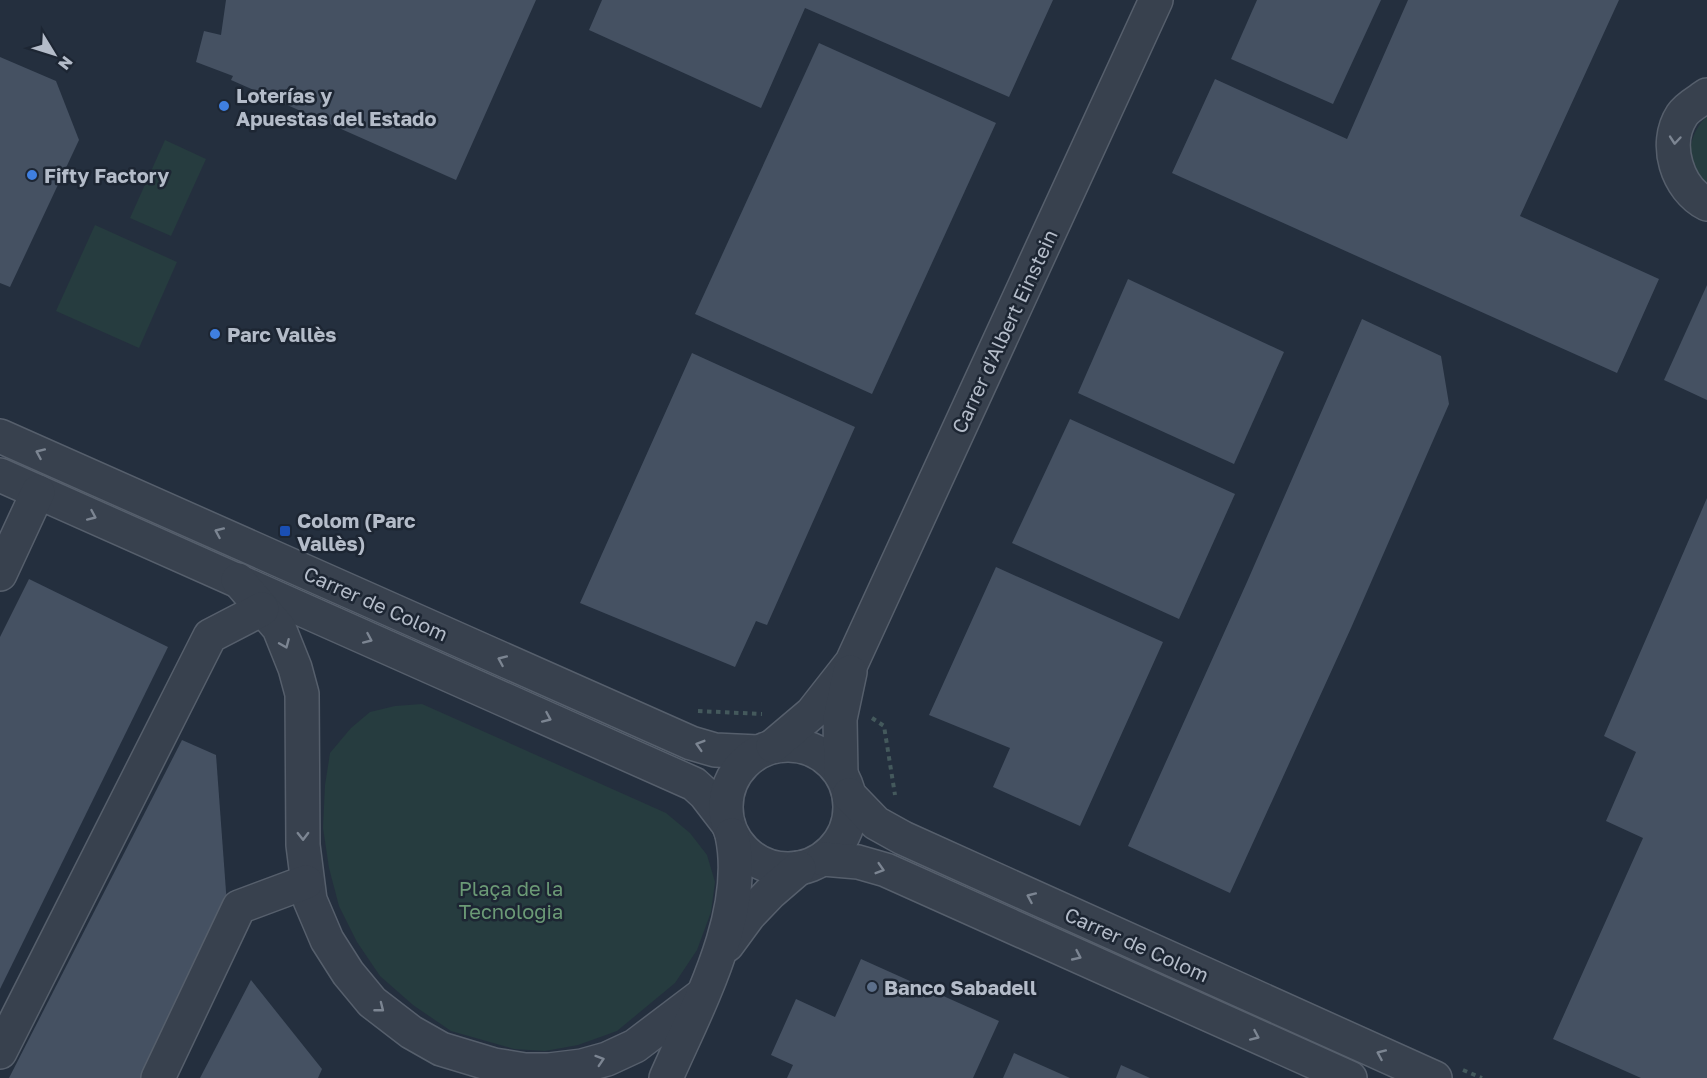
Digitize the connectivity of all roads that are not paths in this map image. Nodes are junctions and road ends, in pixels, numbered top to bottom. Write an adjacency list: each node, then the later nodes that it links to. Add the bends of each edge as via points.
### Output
1 (1156, 0): 10 (street, Carrer d'Albert Einstein)
2 (1707, 95): 3 (street, one-way to 3, via 1683,113 1676,125 1674,155 1683,180)
3 (1707, 204)
4 (0, 436): 11 (street, Carrer de Colom, one-way to 4, via 715,750 691,743)
5 (0, 474): 6 (street, Carrer de Colom)
6 (38, 492): 7 (street); 8 (street, Carrer de Colom, one-way to 8)
7 (0, 574)
8 (238, 580): 9 (street); 13 (street, Carrer de Colom, one-way to 13, via 694,784)
9 (262, 609): 15 (street, one-way to 15, via 279,628 302,694); 19 (street, via 210,636)
10 (852, 662): 11 (street, Carrer d'Albert Einstein, via 812,713); 12 (street, Carrer d'Albert Einstein, via 840,718)
11 (766, 749): 12 (street, via 789,745 819,753 831,762); 13 (street, via 740,768 728,789 726,812)
12 (845, 785): 14 (street, via 850,810 842,838 834,849); 24 (street, Carrer de Colom, one-way to 12, via 903,838 876,823)
13 (730, 830): 14 (street, via 742,850 756,861 790,870); 16 (street, via 736,857 736,888)
14 (811, 863): 16 (street, via 770,893); 23 (street, Carrer de Colom, one-way to 23, via 858,862 886,870)
15 (306, 882): 18 (street, one-way to 18, via 327,940 348,973 372,1002); 20 (street, via 239,907)
16 (720, 953): 17 (street)
17 (701, 996): 18 (street, one-way to 17, via 525,1070 582,1066 635,1046); 22 (street)
18 (441, 1049): 21 (street, via 460,1065)
19 (0, 1052)
20 (158, 1078)
21 (487, 1078)
22 (666, 1078)
23 (1350, 1078)
24 (1435, 1078)

